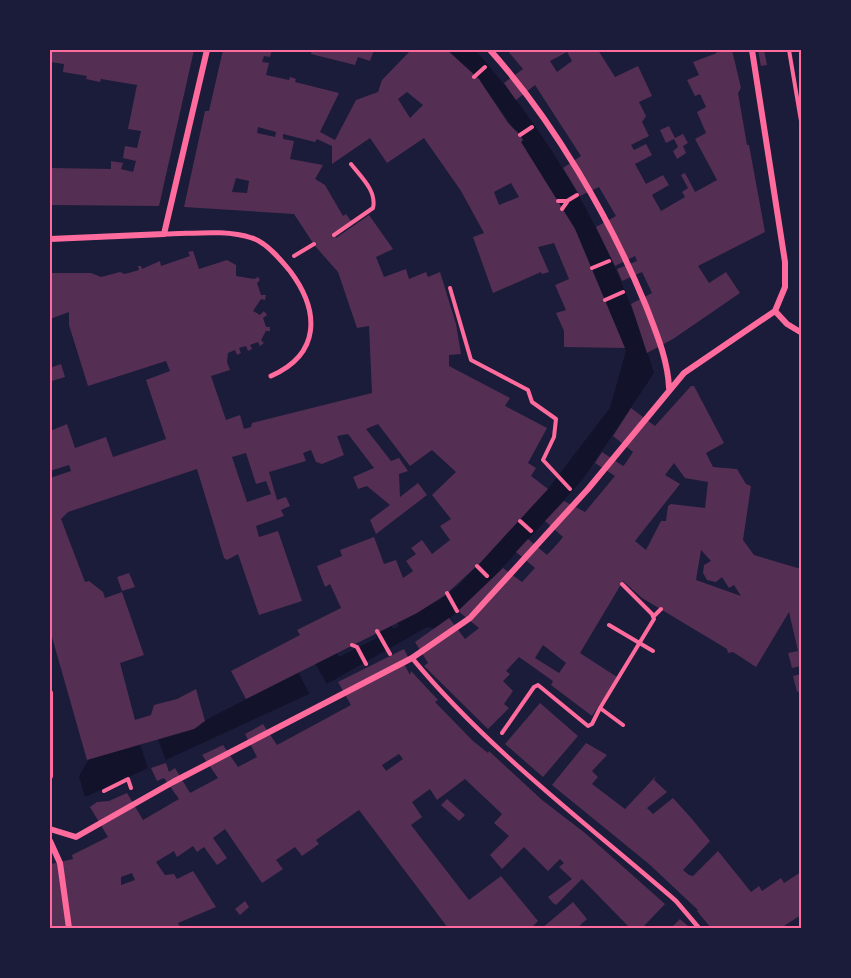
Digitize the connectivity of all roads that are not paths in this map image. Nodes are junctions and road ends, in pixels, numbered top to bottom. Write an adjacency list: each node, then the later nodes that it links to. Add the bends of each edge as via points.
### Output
1 (207, 50): 4 (street)
2 (490, 50): 9 (street, via 530,98 615,239 652,321 669,372)
3 (752, 50): 6 (street, via 785,262 785,287)
4 (164, 234): 5 (street); 8 (street, via 253,238 283,262 302,286 311,311 311,338 300,357)
5 (50, 239)
6 (775, 311): 7 (street); 9 (street, via 684,373)
7 (801, 333)
8 (271, 376)
9 (669, 388): 10 (street, via 588,489 470,618)
10 (412, 658): 13 (street, via 165,786 76,837); 16 (lane, via 486,738 676,901)
11 (50, 693): 12 (street)
12 (50, 776)
13 (50, 830)
14 (50, 841): 15 (street, via 60,863)
15 (69, 928)
16 (699, 928)

